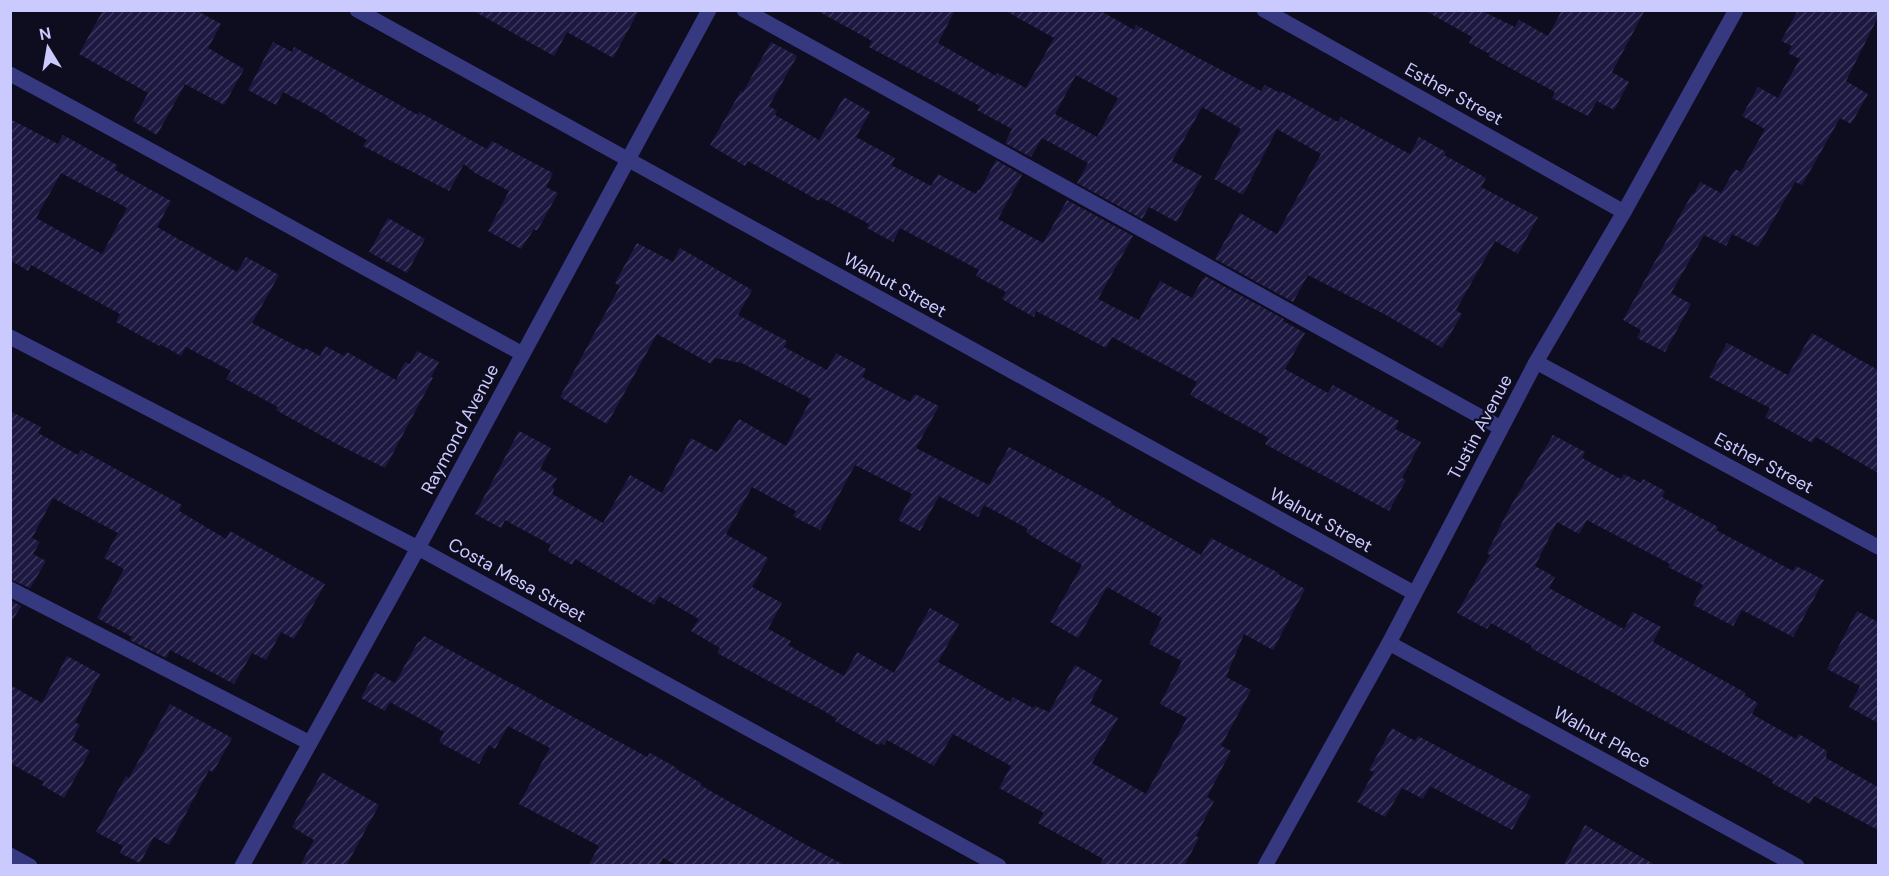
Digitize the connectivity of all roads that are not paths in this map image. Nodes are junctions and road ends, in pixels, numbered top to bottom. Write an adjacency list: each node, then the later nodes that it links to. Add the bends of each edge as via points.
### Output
1 (357, 10): 7 (street, Walnut Street)
2 (709, 10): 7 (street, Raymond Avenue)
3 (744, 10): 12 (street)
4 (1264, 10): 8 (street, Esther Street)
5 (1736, 10): 8 (street, Tustin Avenue)
6 (10, 74): 10 (street)
7 (628, 160): 10 (street, Raymond Avenue); 16 (street, Walnut Street)
8 (1624, 212): 11 (street, Tustin Avenue)
9 (10, 337): 14 (street, Costa Mesa Street)
10 (523, 354): 14 (street, Raymond Avenue)
11 (1536, 362): 12 (street, Tustin Avenue); 13 (street, Esther Street)
12 (1501, 428): 16 (street, Tustin Avenue)
13 (1878, 547)
14 (418, 548): 18 (street, Raymond Avenue); 22 (street, Costa Mesa Street)
15 (10, 589): 18 (street)
16 (1414, 593): 17 (street, Tustin Avenue)
17 (1389, 643): 23 (street, Tustin Avenue); 24 (street, Walnut Place)
18 (310, 744): 21 (street, Raymond Avenue)
19 (10, 855): 20 (street)
20 (30, 866)
21 (242, 866)
22 (999, 866)
23 (1265, 866)
24 (1797, 866)

